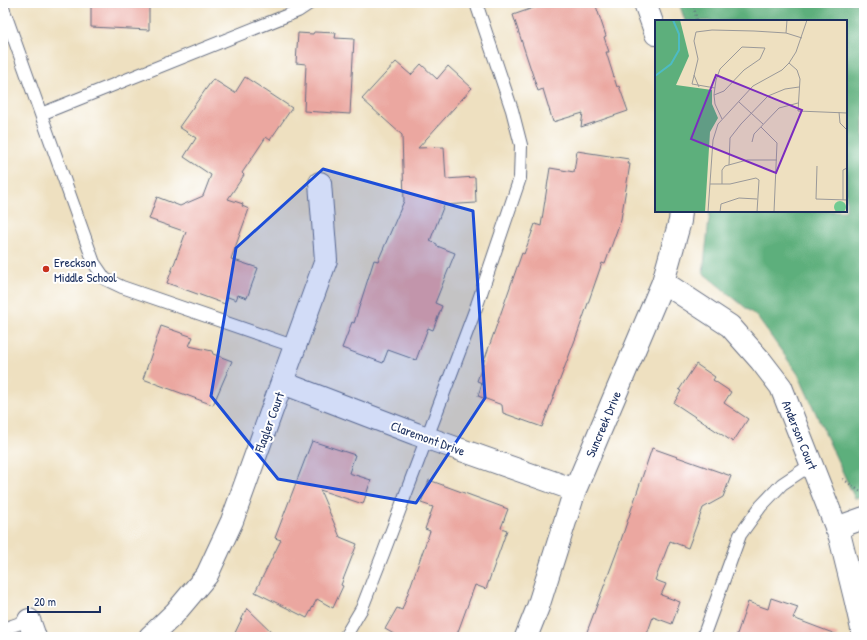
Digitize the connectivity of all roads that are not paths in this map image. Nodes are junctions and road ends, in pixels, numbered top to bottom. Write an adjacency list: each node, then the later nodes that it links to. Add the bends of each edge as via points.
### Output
1 (310, 3): 6 (lane, via 298,11)
2 (476, 3): 12 (lane, via 521,145 520,178 477,305)
3 (645, 3): 5 (street)
4 (3, 8): 6 (lane)
5 (655, 31)
6 (41, 114): 10 (lane, via 94,263 105,279)
7 (320, 183): 10 (street, Flagler Court, via 326,260)
8 (681, 212): 9 (street, Suncreek Drive)
9 (663, 282): 13 (street, Anderson Court, via 730,326 761,361 780,387); 14 (street, Suncreek Drive)
10 (296, 347): 11 (street, Flagler Court)
11 (283, 383): 12 (street, Claremont Drive); 19 (street, Flagler Court, via 232,521 207,575 175,613)
12 (427, 439): 14 (street, Claremont Drive); 20 (lane, via 362,608)
13 (812, 464): 16 (street, Anderson Court); 22 (lane, via 782,484 761,506 740,535)
14 (575, 490): 21 (street, Suncreek Drive)
15 (864, 518): 16 (street)
16 (836, 528): 23 (street, Anderson Court, via 856,598)
17 (32, 628): 18 (lane)
18 (3, 629)
19 (150, 637)
20 (345, 637)
21 (526, 637)
22 (703, 637)
23 (862, 637)

